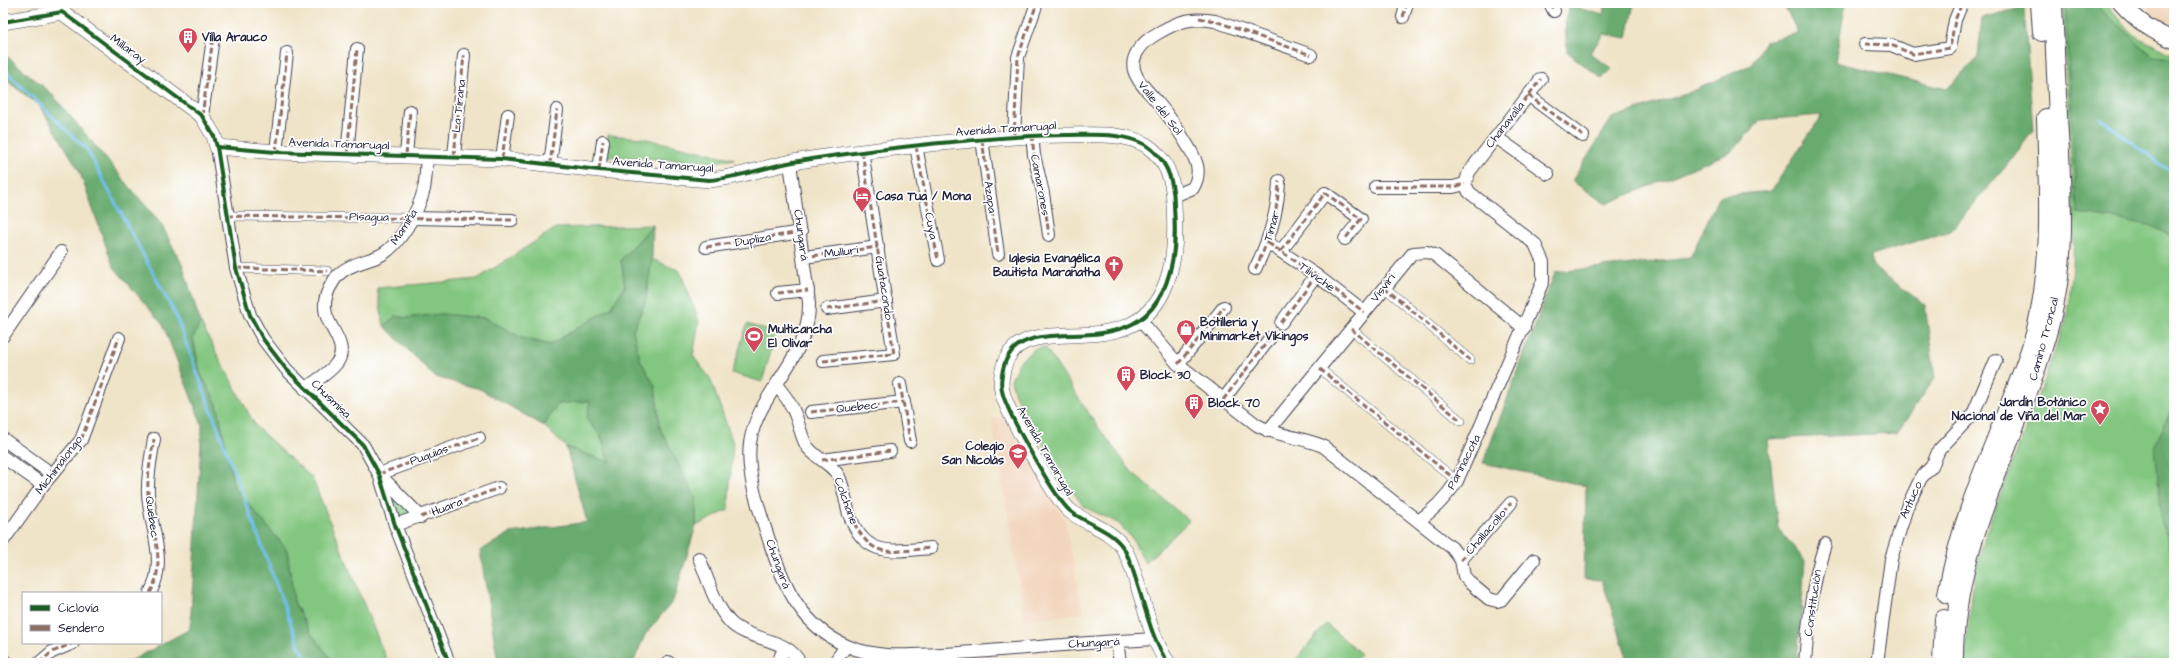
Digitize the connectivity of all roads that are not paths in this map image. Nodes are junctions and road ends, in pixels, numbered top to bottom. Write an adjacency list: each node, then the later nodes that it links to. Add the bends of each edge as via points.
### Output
1 (1037, 3): 25 (street, via 1018,57)
2 (1407, 3): 8 (street)
3 (1962, 3): 12 (street, via 1955,20 1950,48 1913,54 1891,45)
4 (2040, 3): 130 (main road, Camino Troncal, via 2049,221 2048,261 2043,297 2023,370 1970,506 1954,559 1947,596 1941,649)
5 (2053, 3): 131 (main road, Camino Troncal, via 2062,205 2056,300 2033,381 1977,522 1958,603)
6 (2121, 3): 11 (main road, via 2144,25)
7 (58, 8): 9 (street, Millaray); 22 (street, Millaray)
8 (1402, 17)
9 (3, 22)
10 (212, 38): 22 (street)
11 (2174, 40)
12 (1865, 44)
13 (357, 49): 33 (street)
14 (287, 53): 32 (street)
15 (464, 55): 36 (street, La Tirana)
16 (1311, 55): 45 (street, Valle del Sol, via 1216,21 1199,18 1184,20 1169,27 1138,48 1133,62 1136,77 1177,127 1196,161 1199,174 1193,188)
17 (1541, 79): 18 (street, Chanavalla)
18 (1528, 95): 24 (street); 26 (street, Chanavalla)
19 (557, 110): 39 (street)
20 (410, 111): 34 (street)
21 (508, 115): 37 (street)
22 (202, 116): 30 (street, Millaray, via 214,136)
23 (1032, 135): 25 (street, Avenida Tamarugal); 45 (street, Avenida Tamarugal, via 1101,135 1138,142 1152,150 1163,162 1171,178); 50 (street, Camarones)
24 (1583, 136)
25 (1014, 137): 27 (street, Avenida Tamarugal)
26 (1496, 137): 41 (street); 43 (street, Chanavalla, via 1469,172)
27 (982, 139): 29 (street, Avenida Tamarugal); 57 (street, Azapa)
28 (603, 141): 40 (street)
29 (916, 146): 31 (street, Avenida Tamarugal); 59 (street, Cuya)
30 (217, 147): 32 (street, Avenida Tamarugal); 46 (street, Chusmisa)
31 (862, 151): 38 (street, Avenida Tamarugal); 54 (street, Guatacondo)
32 (276, 152): 33 (street, Avenida Tamarugal)
33 (347, 155): 34 (street, Avenida Tamarugal)
34 (406, 155): 35 (street, Avenida Tamarugal)
35 (427, 156): 36 (street, Avenida Tamarugal); 47 (street, Mamiña, via 424,189)
36 (454, 156): 37 (street, Avenida Tamarugal)
37 (502, 159): 39 (street, Avenida Tamarugal)
38 (790, 163): 40 (street, Avenida Tamarugal, via 709,180); 49 (street, Chungará)
39 (550, 165): 40 (street, Avenida Tamarugal)
40 (599, 170)
41 (1548, 174)
42 (1279, 181): 52 (street, Timar, via 1278,203)
43 (1465, 184): 44 (street, via 1453,187); 73 (street, Parinacota, via 1468,192 1535,244 1541,254 1543,281)
44 (1375, 187)
45 (1174, 196): 71 (street, Avenida Tamarugal, via 1173,261 1161,296)
46 (227, 216): 47 (street, Pisagua); 60 (street, Chusmisa)
47 (411, 218): 48 (street, Pisagua); 85 (street, Mamiña, via 395,244 387,251 345,269 333,281 327,296 326,314 340,348 340,356 336,364)
48 (512, 220)
49 (801, 232): 53 (street, Dupliza); 58 (street, Chungará)
50 (1049, 235)
51 (1345, 239): 55 (street, via 1361,219 1325,193)
52 (1268, 243): 55 (street, Tiliviche); 61 (street, Timar)
53 (706, 247)
54 (878, 247): 58 (street, Mulluri); 67 (street, Guatacondo)
55 (1280, 251): 63 (street, Tiliviche)
56 (61, 252): 75 (street)
57 (998, 254)
58 (804, 257): 65 (street, Chungará)
59 (938, 260)
60 (236, 268): 62 (street); 85 (street, Chusmisa, via 250,315 263,339)
61 (1255, 269)
62 (328, 271)
63 (1316, 275): 70 (street, Tiliviche); 72 (street)
64 (1384, 287): 70 (street, Visviri); 73 (street, Visviri, via 1408,257 1418,251 1427,252 1435,255); 78 (street)
65 (808, 290): 66 (street); 84 (street, Chungará, via 810,314 805,335)
66 (778, 293)
67 (886, 301): 69 (street); 80 (street, Guatacondo, via 894,354)
68 (1224, 307): 81 (street)
69 (827, 309)
70 (1364, 312): 74 (street, Visviri)
71 (1140, 320): 81 (street); 114 (street, Avenida Tamarugal, via 1124,328 1090,336 1043,335 1028,339 1011,352 1001,376 1005,402 1065,505 1075,514 1114,537 1124,548)
72 (1281, 323)
73 (1524, 328): 100 (street, Parinacota)
74 (1352, 329): 82 (street, Visviri); 89 (street)
75 (3, 336)
76 (119, 338): 98 (street, Michimalongo, via 81,440)
77 (1270, 338): 86 (street)
78 (1470, 360)
79 (1996, 360): 129 (street, Antuco, via 1973,414 1939,450 1907,507 1891,559)
80 (823, 361)
81 (1178, 364): 86 (street)
82 (1320, 369): 90 (street, Visviri); 100 (street)
83 (900, 384): 87 (street)
84 (777, 386): 97 (street, Colchane, via 791,406 806,445); 117 (street, Chungará, via 754,428 750,454 753,483 779,573 789,593 811,621)
85 (305, 389): 99 (street, Chusmisa, via 363,445)
86 (1223, 400): 90 (street)
87 (904, 402): 88 (street, Quebec); 94 (street)
88 (811, 412)
89 (1461, 421)
90 (1268, 431): 105 (street, via 1323,446)
91 (479, 438): 99 (street, Puquias)
92 (3, 439): 98 (street)
93 (154, 439): 113 (street, Quebec, via 148,493 159,557 158,572)
94 (910, 441)
95 (890, 451): 97 (street)
96 (3, 457): 101 (street)
97 (822, 460): 109 (street, Colchane, via 840,478 850,515 859,534 868,544 887,552)
98 (52, 474): 101 (street, Michimalongo)
99 (379, 474): 104 (street, Chusmisa); 106 (street, Chusmisa)
100 (1457, 481): 105 (street, Parinacota, via 1444,499)
101 (43, 485): 107 (street, Michimalongo)
102 (499, 488): 104 (street, Huara)
103 (1511, 503): 111 (street, Challacollo)
104 (421, 517): 106 (street, Huara)
105 (1419, 520): 111 (street, via 1452,548)
106 (395, 525): 122 (street, Chusmisa)
107 (3, 541)
108 (1825, 544): 128 (street, Constitución, via 1815,573)
109 (931, 548)
110 (699, 558): 118 (street, via 721,608 731,623)
111 (1461, 560): 112 (street, via 1464,576 1489,599 1497,601 1505,597)
112 (1534, 560)
113 (150, 592)
114 (1155, 639): 115 (street, Chungará); 127 (street, Avenida Tamarugal)
115 (1117, 641): 117 (street, Chungará, via 995,651 888,656); 126 (street)
116 (71, 644): 121 (street, via 52,652)
117 (846, 646): 125 (street)
118 (784, 648): 123 (street); 124 (street, via 793,653)
119 (3, 660): 120 (street)
120 (8, 663)
121 (39, 663)
122 (449, 663)
123 (778, 663)
124 (800, 663)
125 (834, 663)
126 (1120, 663)
127 (1168, 663)
128 (1805, 663)
129 (1877, 663)
130 (1942, 663)
131 (1954, 663)

